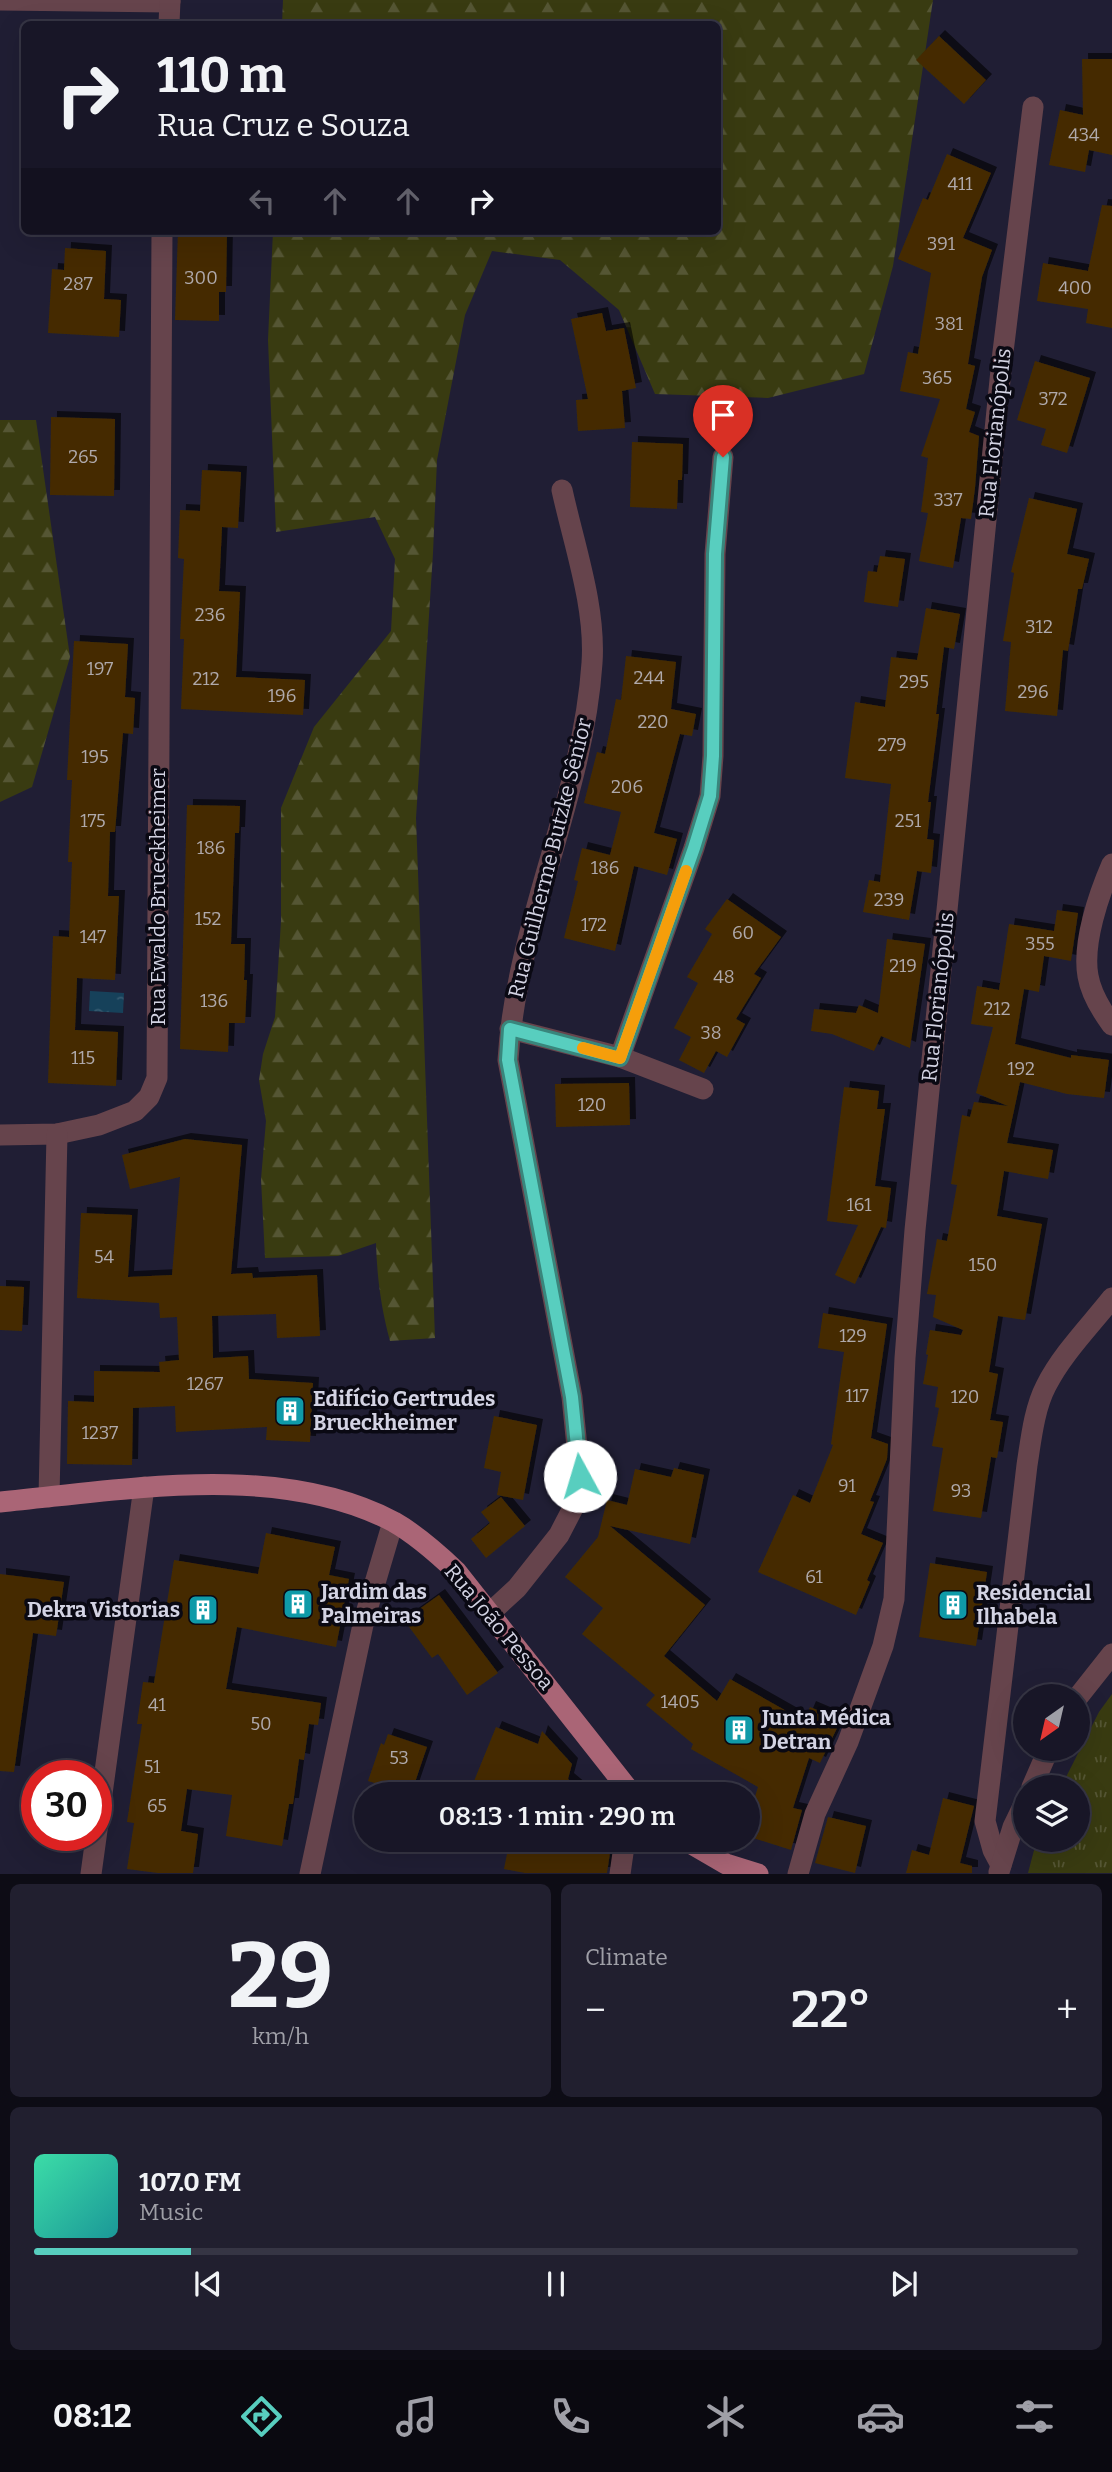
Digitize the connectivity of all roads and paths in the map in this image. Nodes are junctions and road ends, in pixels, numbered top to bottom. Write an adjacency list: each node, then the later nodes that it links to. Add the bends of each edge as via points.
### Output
1 (0, 0): 2 (street)
2 (170, 1): 3 (street)
3 (169, 21)
4 (1033, 107): 32 (street, Rua Florianópolis, via 1002,360 915,1230 894,1599 883,1646 848,1742 815,1814)
5 (162, 235): 13 (street, Rua Ewaldo Brueckheimer, via 157,1078 149,1097 135,1111)
6 (723, 457): 11 (street, via 715,554 710,796)
7 (562, 490): 10 (street, Rua Guilherme Butzke Sênior, via 590,615 592,662 581,741)
8 (1112, 864): 9 (street, via 1101,889 1088,948 1088,975 1099,1007)
9 (1112, 1025)
10 (510, 1029): 11 (street); 20 (street, Rua Guilherme Butzke Sênior, via 508,1060 572,1397 580,1476 575,1506 559,1535 517,1588)
11 (620, 1058): 12 (street)
12 (703, 1089)
13 (57, 1134): 14 (street, Rua Ewaldo Brueckheimer); 17 (street)
14 (0, 1135)
15 (1112, 1298): 27 (street, via 1045,1387 1034,1424 985,1821)
16 (144, 1488): 17 (main road, Rua João Pessoa); 19 (main road, Rua João Pessoa, via 265,1486 304,1491); 28 (street)
17 (49, 1497): 18 (main road, Rua João Pessoa)
18 (0, 1502)
19 (393, 1522): 20 (main road, Rua João Pessoa, via 429,1546); 29 (street, via 364,1620)
20 (491, 1612): 23 (main road, Rua João Pessoa)
21 (1112, 1654): 22 (street)
22 (1088, 1684)
23 (623, 1782)
24 (1013, 1827): 27 (street)
25 (623, 1852): 30 (street)
26 (705, 1852): 31 (main road)
27 (999, 1871)
28 (91, 1874)
29 (310, 1874)
30 (620, 1874)
31 (758, 1874)
32 (797, 1874)

